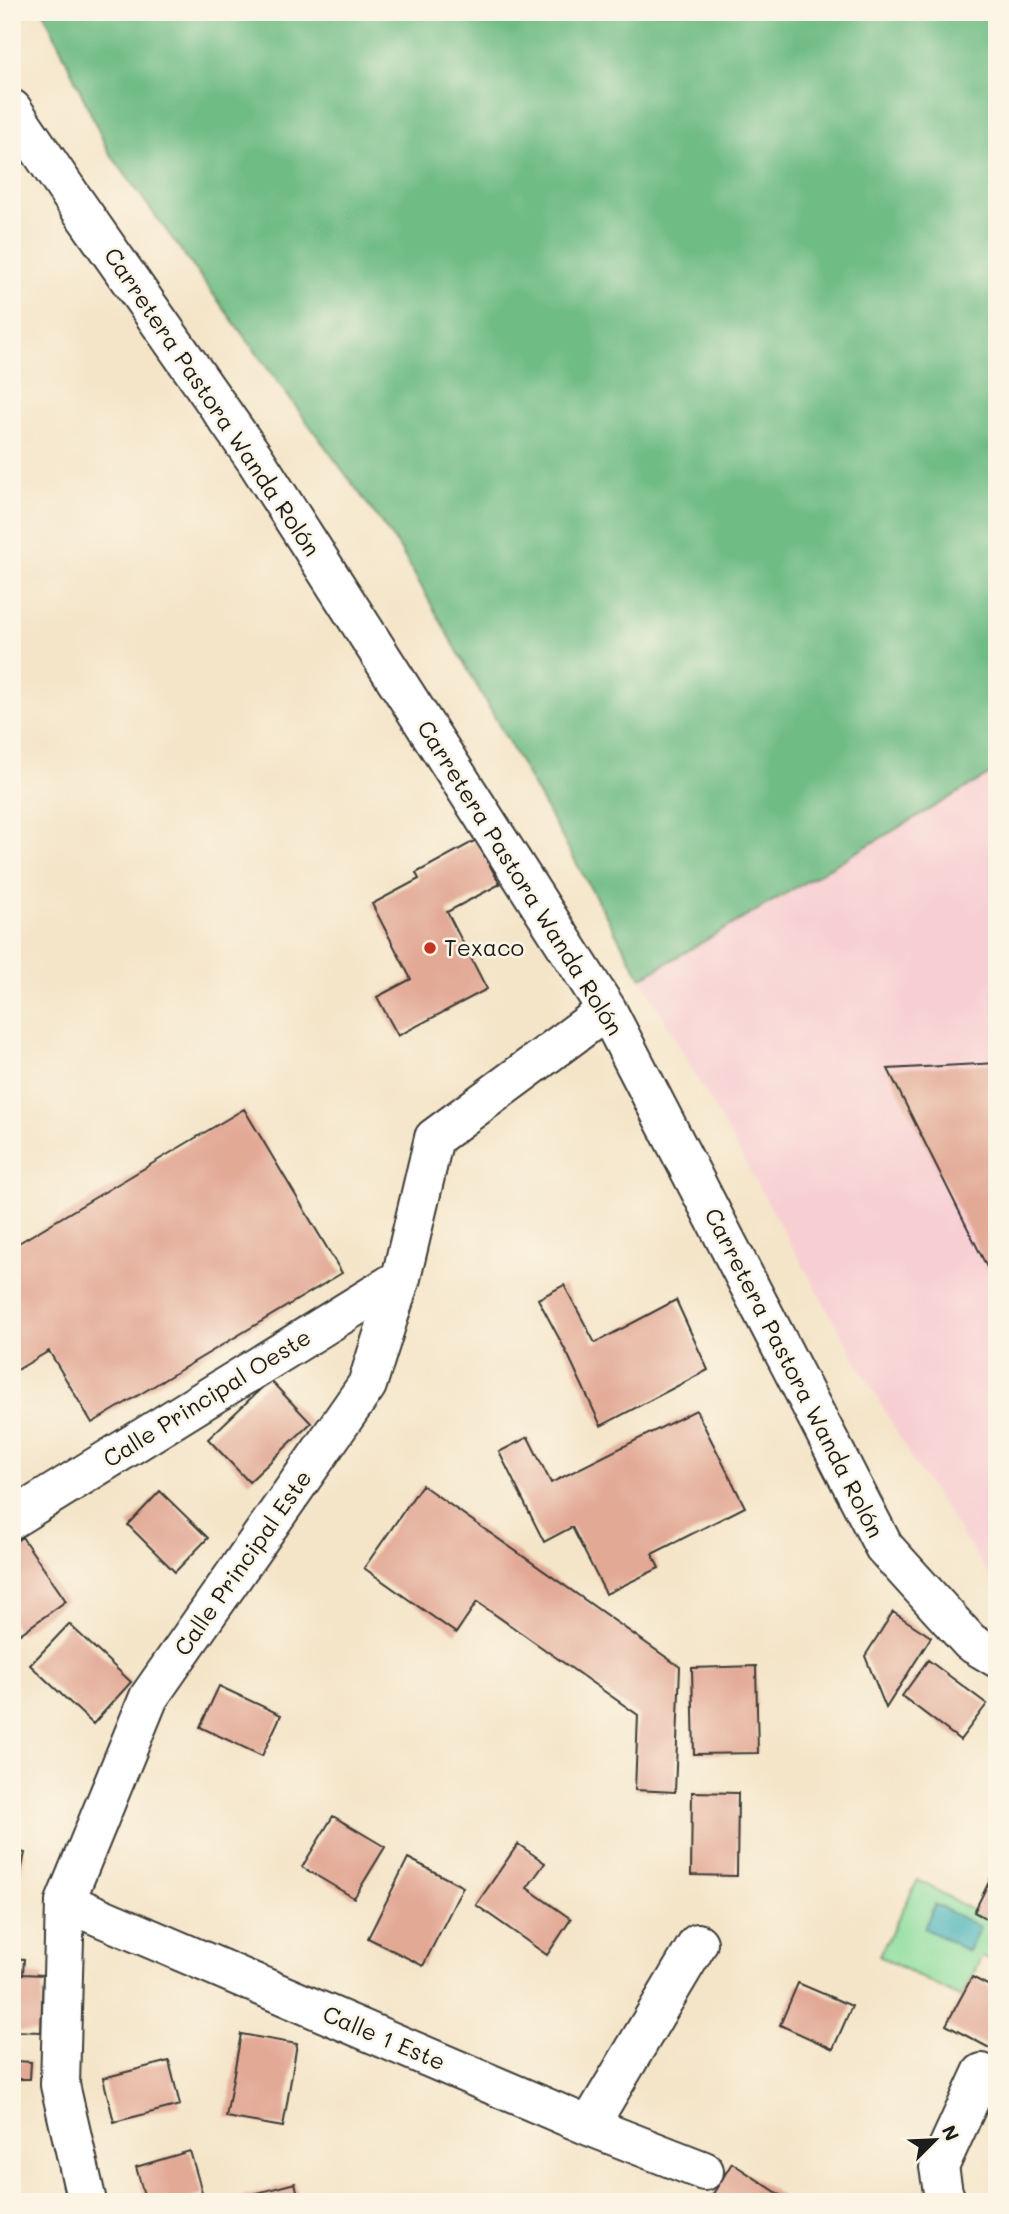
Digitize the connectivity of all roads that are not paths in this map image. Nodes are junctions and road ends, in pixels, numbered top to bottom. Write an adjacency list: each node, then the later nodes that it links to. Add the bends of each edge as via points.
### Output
1 (12, 109): 2 (street, Carretera Pastora Wanda Rolón, via 255,459)
2 (607, 1010): 3 (street, Calle Principal Este, via 434,1138); 5 (street, Carretera Pastora Wanda Rolón, via 884,1546 970,1642)
3 (401, 1278): 4 (street, Calle Principal Oeste); 6 (street, Calle Principal Este, via 368,1385 149,1697)
4 (12, 1519)
5 (997, 1658)
6 (65, 1902): 9 (street, Calle 1 Este); 11 (street, Calle Principal Este, via 60,2085)
7 (698, 1942): 9 (street)
8 (982, 2073): 12 (street, via 939,2167)
9 (589, 2126): 10 (street, Calle 1 Este)
10 (704, 2171)
11 (87, 2202)
12 (947, 2202)

